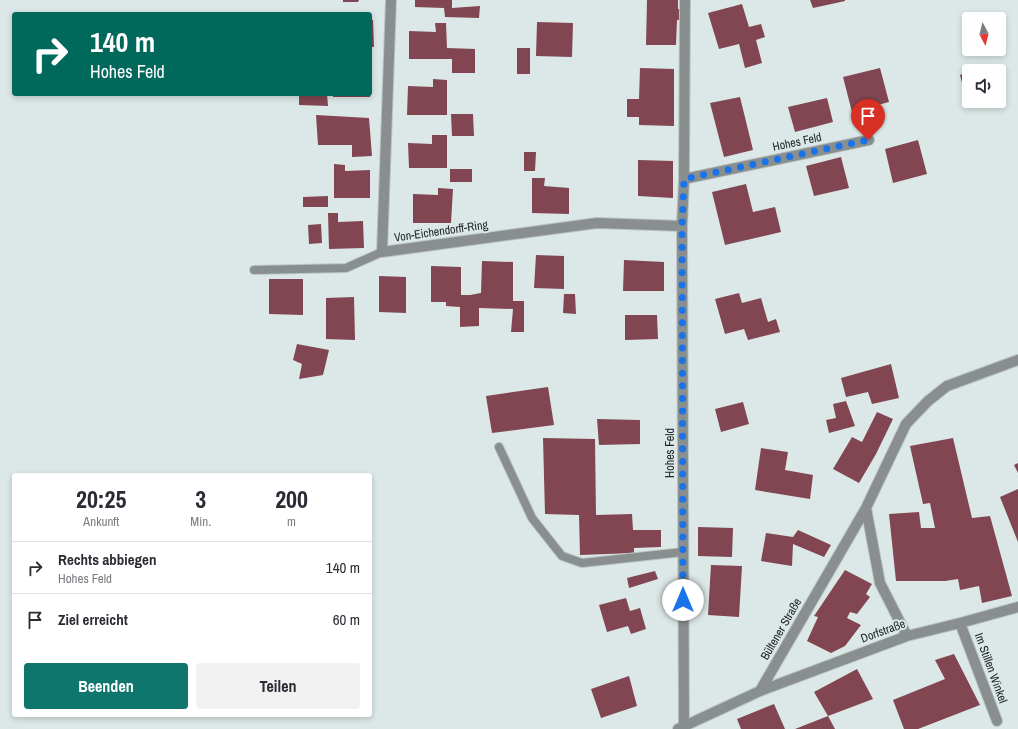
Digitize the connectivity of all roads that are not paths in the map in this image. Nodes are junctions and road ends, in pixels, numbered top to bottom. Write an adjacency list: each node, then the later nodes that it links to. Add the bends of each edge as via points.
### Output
1 (391, 0): 6 (street, Von-Eichendorff-Ring)
2 (685, 0): 4 (street, Hohes Feld)
3 (868, 140): 4 (street, Hohes Feld)
4 (684, 179): 5 (street, Hohes Feld)
5 (682, 226): 6 (street, Von-Eichendorff-Ring, via 596,223); 11 (street, Hohes Feld)
6 (382, 252): 7 (lane, via 346,268)
7 (254, 270)
8 (1018, 360): 10 (street, Bültener Straße, via 947,386 928,401 906,424)
9 (499, 448): 11 (lane, via 532,518 562,556 582,563)
10 (866, 508): 14 (street, via 880,583); 15 (street, Bültener Straße)
11 (683, 552): 17 (street, Hohes Feld)
12 (1018, 607): 13 (street, Dorfstraße)
13 (960, 623): 14 (street, Dorfstraße); 16 (street, Im Stillen Winkel)
14 (907, 636): 15 (street, Dorfstraße)
15 (760, 691): 17 (street)
16 (997, 721)
17 (682, 728)

